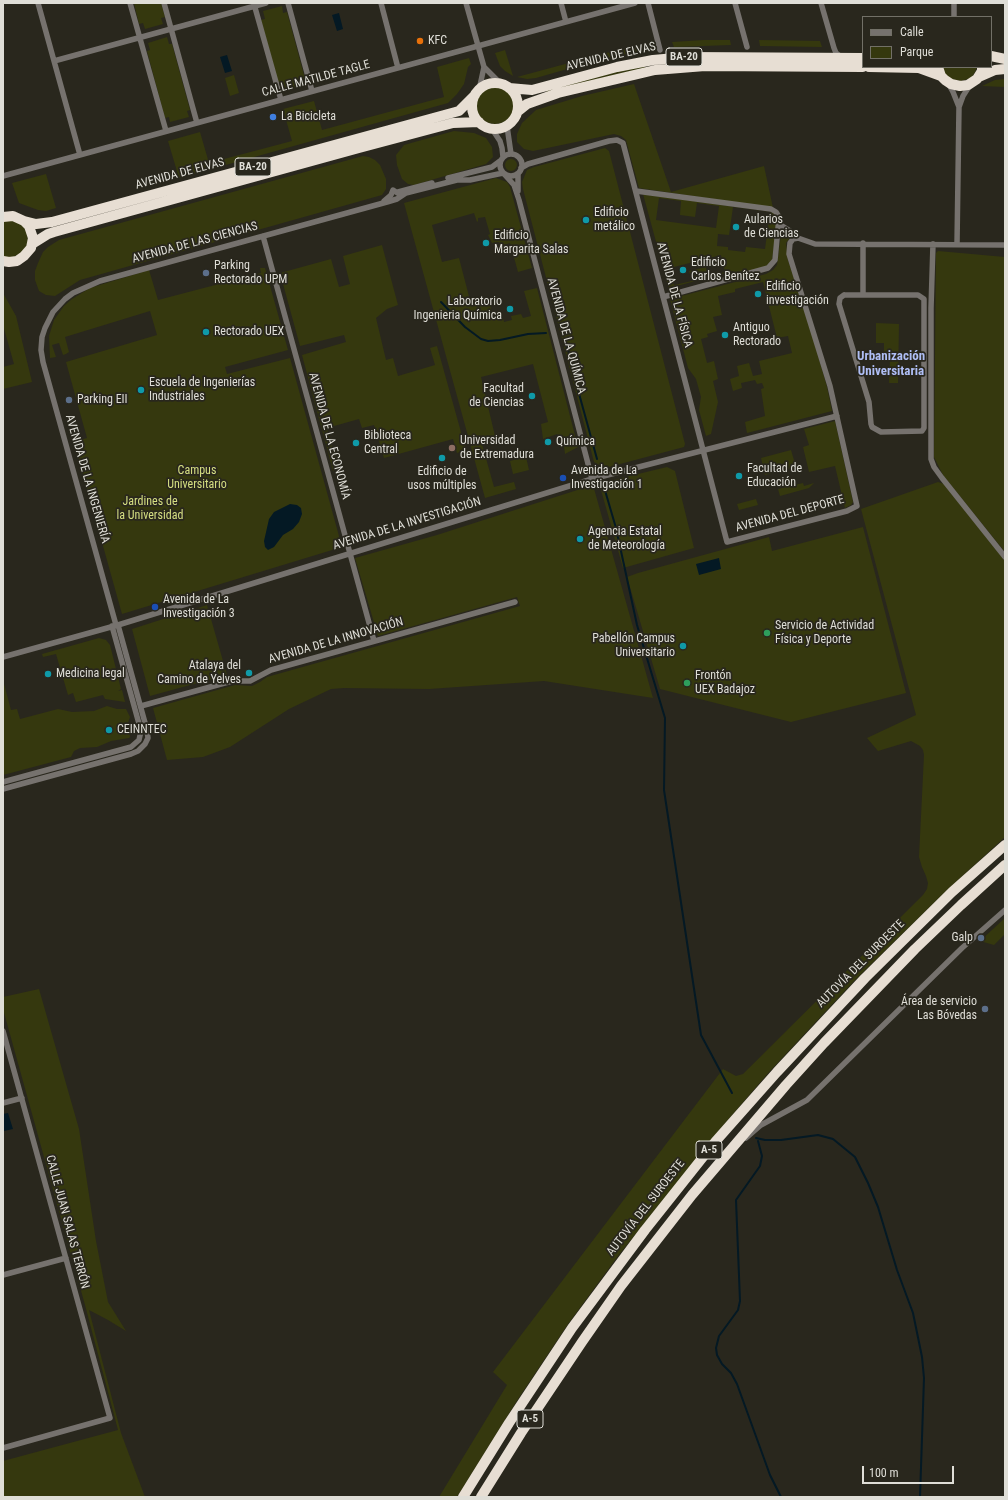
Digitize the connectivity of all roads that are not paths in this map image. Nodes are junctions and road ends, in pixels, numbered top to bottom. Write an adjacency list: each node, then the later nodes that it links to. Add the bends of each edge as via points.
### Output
1 (38, 3): 26 (street)
2 (130, 3): 18 (street)
3 (164, 3): 17 (street)
4 (266, 3): 14 (street)
5 (288, 3): 35 (street)
6 (381, 3): 29 (street)
7 (466, 3): 19 (street)
8 (561, 3): 16 (street)
9 (634, 3): 16 (street, CALLE MATILDE TAGLE)
10 (648, 3): 21 (street)
11 (735, 3): 20 (street)
12 (821, 3): 23 (street, via 834,48)
13 (954, 3): 15 (street)
14 (254, 4): 17 (street); 37 (street)
15 (954, 16)
16 (566, 22): 19 (street, CALLE MATILDE TAGLE)
17 (172, 30): 18 (street); 41 (street)
18 (140, 38): 26 (street); 44 (street)
19 (478, 46): 27 (street); 29 (street, CALLE MATILDE TAGLE)
20 (747, 47)
21 (660, 50)
22 (992, 56): 25 (highway)
23 (842, 57): 24 (highway, AVENIDA DE ELVAS / BA-20); 34 (highway, AVENIDA DE ELVAS / BA-20, via 679,57 617,67 532,90)
24 (862, 58)
25 (1005, 59)
26 (54, 61): 46 (street)
27 (484, 67): 34 (street); 36 (street)
28 (862, 67): 39 (highway, AVENIDA DE ELVAS / BA-20, via 705,66 655,70 558,93 528,104)
29 (398, 68): 35 (street, CALLE MATILDE TAGLE)
30 (918, 68): 32 (highway)
31 (1005, 69): 33 (highway)
32 (942, 75): 33 (highway, via 960,86); 38 (street)
33 (977, 76): 38 (street, via 964,93)
34 (505, 86): 36 (highway, BA-20, via 489,84); 39 (highway, via 517,99)
35 (312, 91): 37 (street, CALLE MATILDE TAGLE)
36 (477, 93): 40 (highway, via 472,102 472,110); 57 (highway, AVENIDA DE ELVAS / BA-20, via 459,111 450,114 52,222 36,224)
37 (281, 100): 41 (street, CALLE MATILDE TAGLE)
38 (959, 107): 64 (street)
39 (517, 112): 42 (highway, BA-20, via 514,120)
40 (479, 122): 43 (highway); 61 (highway, AVENIDA DE ELVAS / BA-20, via 453,123 359,148 54,232)
41 (197, 123): 44 (street, CALLE MATILDE TAGLE)
42 (507, 126): 43 (highway); 45 (street)
43 (492, 129): 47 (street, via 500,141)
44 (166, 131): 46 (street, CALLE MATILDE TAGLE)
45 (511, 154): 47 (street); 48 (street, via 519,157 522,163)
46 (80, 155): 50 (street, CALLE MATILDE TAGLE)
47 (502, 159): 49 (street, via 500,169); 52 (street, AVENIDA DE LAS CIENCIAS, via 492,167)
48 (520, 171): 49 (street, via 512,176); 51 (street, AVENIDA DE LA FÍSICA, via 528,164 620,140 624,145); 54 (street, AVENIDA DE LA QUÍMICA)
49 (504, 174): 53 (street, via 457,180); 54 (street, AVENIDA DE LA QUÍMICA, via 514,185)
50 (3, 176)
51 (636, 191): 58 (street, via 771,209 778,214); 68 (street, AVENIDA DE LA FÍSICA)
52 (393, 193): 53 (street); 55 (street, AVENIDA DE LAS CIENCIAS)
53 (406, 194): 55 (street, AVENIDA DE LAS CIENCIAS)
54 (519, 200): 72 (street, AVENIDA DE LA QUÍMICA)
55 (378, 204): 59 (street, AVENIDA DE LAS CIENCIAS)
56 (3, 216): 57 (highway, BA-20, via 13,216)
57 (24, 221): 61 (highway, via 31,231)
58 (779, 224): 60 (street); 68 (street, via 774,260 768,268)
59 (263, 236): 69 (street, AVENIDA DE LAS CIENCIAS, via 86,286 58,305 49,318); 73 (street, AVENIDA DE LA ECONOMÍA)
60 (798, 238): 62 (street, via 815,244); 70 (street, via 790,243 790,254)
61 (32, 244): 66 (highway, BA-20, via 21,259)
62 (862, 244): 63 (street); 67 (street)
63 (933, 244): 64 (street); 74 (street, via 930,455 932,464)
64 (957, 244): 65 (street)
65 (1005, 245)
66 (3, 261)
67 (863, 295): 67 (street, via 843,295 839,301 869,402 871,426 881,432 921,432 924,428 924,299 918,295)
68 (663, 297): 71 (street, AVENIDA DE LA FÍSICA)
69 (42, 337): 76 (street, AVENIDA DE LA INGENIERÍA, via 43,362)
70 (837, 416): 71 (street, AVENIDA DE LA INVESTIGACIÓN); 71 (street, AVENIDA DEL DEPORTE, via 857,506 847,511 727,542)
71 (703, 450): 72 (street, AVENIDA DE LA INVESTIGACIÓN)
72 (592, 479): 73 (street, AVENIDA DE LA INVESTIGACIÓN)
73 (350, 553): 76 (street, AVENIDA DE LA INVESTIGACIÓN); 77 (street, AVENIDA DE LA ECONOMÍA)
74 (1005, 557)
75 (515, 602): 77 (street, AVENIDA DE LA INNOVACIÓN)
76 (116, 625): 78 (street, AVENIDA DE LA INVESTIGACIÓN); 79 (street); 80 (street, via 141,731 140,740 131,747)
77 (374, 641): 79 (street, AVENIDA DE LA INNOVACIÓN, via 271,670 250,681 232,681)
78 (3, 656)
79 (141, 706): 81 (street, via 148,735 145,744 138,751)
80 (3, 782)
81 (3, 789)
82 (1005, 845): 92 (highway, AUTOVÍA DEL SUROESTE / A-5, via 952,892 865,978 710,1148 640,1236 572,1328 512,1417)
83 (1005, 865): 88 (highway, A-5, via 870,994)
84 (1005, 910): 88 (street, via 947,962 806,1100 761,1125)
85 (3, 1031): 86 (street, CALLE JUAN SALAS TERRÓN)
86 (22, 1098): 87 (street); 89 (street, CALLE JUAN SALAS TERRÓN)
87 (3, 1104)
88 (726, 1154): 93 (highway, A-5, via 617,1293 548,1392)
89 (66, 1258): 90 (street); 91 (street, CALLE JUAN SALAS TERRÓN, via 110,1418)
90 (3, 1275)
91 (3, 1448)
92 (463, 1497)
93 (481, 1497)

